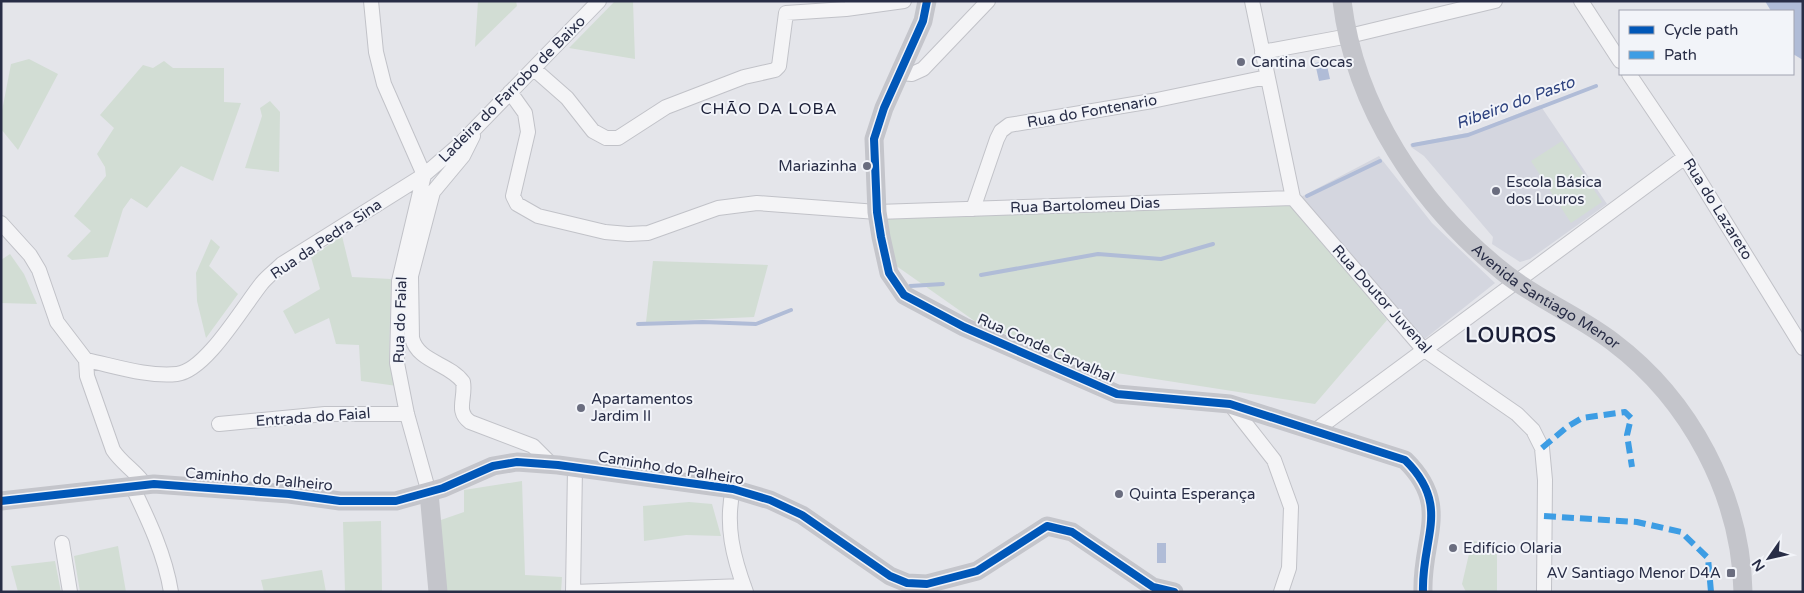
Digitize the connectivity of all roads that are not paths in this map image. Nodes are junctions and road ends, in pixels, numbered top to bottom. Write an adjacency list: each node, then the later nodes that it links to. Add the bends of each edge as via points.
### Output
1 (371, 1): 20 (street, via 376,52 384,84)
2 (599, 1): 13 (street, Ladeira do Farrobo de Baixo)
3 (904, 1): 13 (street, via 786,13 775,70 744,77 666,107 618,138 606,138 593,131 567,98)
4 (927, 1): 14 (street, Rua Conde Carvalhal, via 923,21)
5 (988, 1): 14 (street, via 923,69 912,74)
6 (1252, 1): 11 (street, Rua Doutor Juvenal)
7 (1342, 1): 10 (street, Avenida Santiago Menor)
8 (1495, 1): 10 (street)
9 (1580, 1): 12 (street)
10 (1349, 36): 11 (street); 25 (street, Avenida Santiago Menor, via 1376,114 1420,188 1466,239)
11 (1262, 52): 16 (street, Rua Doutor Juvenal)
12 (1619, 60)
13 (534, 69): 17 (street, Ladeira do Farrobo de Baixo)
14 (900, 73): 23 (street, Rua Conde Carvalhal, via 874,138)
15 (1630, 75): 19 (street, Rua do Lazareto)
16 (1267, 77): 21 (street, Rua Doutor Juvenal); 22 (street, Rua do Fontenario, via 1152,101 1009,125 997,139)
17 (510, 92): 18 (street, Ladeira do Farrobo de Baixo); 23 (street, Rua Bartolomeu Dias, via 525,113 528,132 513,196 517,204 538,216 605,232 628,234 648,233 737,204)
18 (480, 124): 20 (street, Ladeira do Farrobo de Baixo); 33 (street, via 463,156 433,192 411,276 412,338 420,353 453,371 463,382 461,414 464,418 533,446)
19 (1684, 157): 25 (street); 26 (street, Rua do Lazareto)
20 (424, 175): 28 (street, Rua da Pedra Sina, via 282,264 265,280 206,356 193,367 179,374 145,373); 30 (street, Rua do Faial, via 399,281 398,363)
21 (1293, 198): 22 (street, Rua Bartolomeu Dias); 27 (street, Rua Doutor Juvenal)
22 (973, 209): 23 (street, Rua Bartolomeu Dias)
23 (877, 212): 29 (street, Rua Conde Carvalhal, via 889,273 904,296 913,302 1117,394)
24 (1, 224): 28 (street, via 30,255 39,270 57,322)
25 (1516, 282): 27 (street); 52 (street, Avenida Santiago Menor, via 1613,341 1648,372 1682,412 1707,453 1720,483 1736,534)
26 (1803, 348)
27 (1423, 349): 32 (street); 51 (street, Rua Doutor Juvenal, via 1517,414 1532,430 1542,448 1545,480)
28 (86, 360): 35 (street, via 87,376 113,450 139,477)
29 (1230, 404): 32 (street, Rua Conde Carvalhal); 49 (street, via 1274,460 1291,507 1289,568)
30 (406, 414): 31 (street, Entrada do Faial, via 325,414); 37 (street, Rua do Faial)
31 (219, 424)
32 (1316, 430): 50 (street, Rua Conde Carvalhal, via 1405,460 1417,471 1432,502 1432,521 1422,574)
33 (552, 465): 34 (street, Caminho do Palheiro); 37 (street, Caminho do Palheiro, via 517,462 493,466)
34 (574, 468): 36 (street, Caminho do Palheiro); 47 (street)
35 (139, 487): 37 (street, Caminho do Palheiro, via 164,484 368,502 396,501); 38 (street, Caminho do Palheiro); 45 (street, via 168,573)
36 (733, 488): 40 (street, Caminho do Palheiro, via 802,515 890,576); 41 (street, via 728,525)
37 (428, 493): 46 (street)
38 (1, 501)
39 (62, 543): 44 (street)
40 (926, 588): 42 (street, Caminho do Palheiro, via 977,571 1046,526 1079,535)
41 (745, 589): 43 (street)
42 (1153, 589): 48 (street, Caminho do Palheiro)
43 (674, 590): 47 (street)
44 (70, 592)
45 (171, 592)
46 (438, 592)
47 (573, 592)
48 (1174, 592)
49 (1281, 592)
50 (1423, 592)
51 (1544, 592)
52 (1743, 592)

